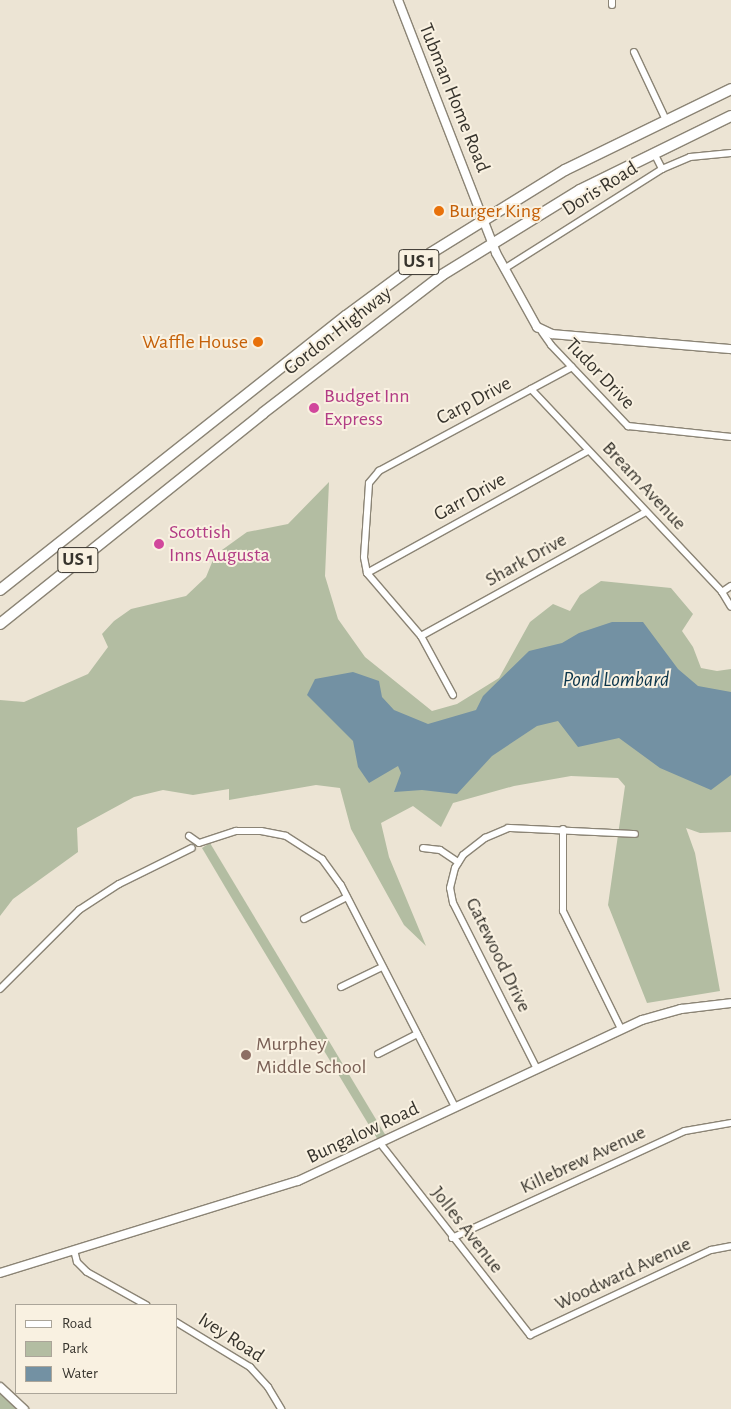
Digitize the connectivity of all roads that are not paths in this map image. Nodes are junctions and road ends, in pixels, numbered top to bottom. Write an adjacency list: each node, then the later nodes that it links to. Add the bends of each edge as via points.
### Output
1 (398, 0): 9 (street, Tubman Home Road)
2 (634, 52): 5 (street)
3 (731, 89): 5 (highway, Gordon Highway / US 1)
4 (731, 116): 6 (highway, Gordon Highway / US 1)
5 (666, 120): 9 (highway, Gordon Highway / US 1, via 565,170)
6 (654, 153): 8 (street, Doris Road); 10 (highway, Gordon Highway / US 1, via 580,190)
7 (731, 153): 8 (street, Doris Road, via 690,157)
8 (662, 169): 11 (street, Doris Road)
9 (485, 218): 10 (street, Tubman Home Road); 21 (highway, Gordon Highway / US 1, via 371,296)
10 (493, 242): 11 (street, Tubman Home Road); 24 (highway, Gordon Highway / US 1, via 391,312)
11 (504, 269): 12 (street, Tubman Home Road, via 529,316)
12 (542, 332): 13 (street); 14 (street, Tudor Drive)
13 (731, 349)
14 (572, 366): 15 (street, Carp Drive); 16 (street, Tudor Drive, via 628,426)
15 (531, 389): 17 (street, Bream Avenue); 19 (street, Carp Drive, via 379,471 369,483 364,557)
16 (731, 437)
17 (588, 451): 18 (street, Bream Avenue); 19 (street, Garr Drive)
18 (646, 512): 22 (street, Bream Avenue); 25 (street, Shark Drive)
19 (367, 573): 25 (street)
20 (731, 586): 22 (street)
21 (0, 590)
22 (722, 592): 23 (street, Bream Avenue)
23 (731, 607)
24 (0, 624)
25 (422, 636): 26 (street)
26 (453, 695)
27 (563, 829): 28 (street); 32 (street, via 514,827 499,830); 39 (street, via 562,911)
28 (635, 834)
29 (189, 836): 33 (street, via 199,843 236,831 261,830 286,836 322,859)
30 (192, 848): 37 (street, via 119,884 79,910)
31 (423, 848): 32 (street, via 440,850)
32 (458, 862): 42 (street, Gatewood Drive, via 451,881 453,903)
33 (347, 897): 34 (street); 35 (street)
34 (304, 920)
35 (382, 966): 36 (street); 40 (street)
36 (341, 987)
37 (0, 990)
38 (731, 1003): 39 (street, Bungalow Road, via 663,1013)
39 (621, 1029): 42 (street, Bungalow Road)
40 (417, 1034): 41 (street); 43 (street)
41 (378, 1054)
42 (537, 1069): 43 (street, Bungalow Road)
43 (455, 1107): 45 (street, Bungalow Road)
44 (731, 1122): 46 (street, Killebrew Avenue, via 685,1131)
45 (380, 1143): 46 (street, Jolles Avenue); 48 (street, Bungalow Road, via 267,1193)
46 (452, 1238): 52 (street, Jolles Avenue)
47 (731, 1246): 52 (street, Woodward Avenue, via 711,1250)
48 (74, 1250): 49 (street, Bungalow Road); 50 (street, via 77,1262 87,1272)
49 (0, 1273)
50 (144, 1304)
51 (178, 1323): 55 (street, Ivey Road, via 246,1364 262,1379)
52 (530, 1335)
53 (0, 1387): 54 (street)
54 (24, 1409)
55 (281, 1409)

